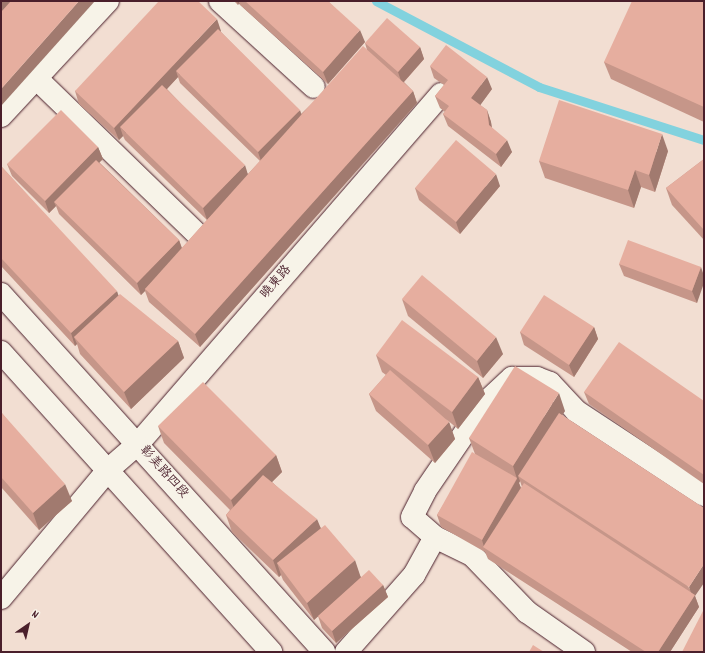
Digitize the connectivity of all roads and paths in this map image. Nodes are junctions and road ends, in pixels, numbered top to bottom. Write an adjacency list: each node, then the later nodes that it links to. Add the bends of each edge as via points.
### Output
1 (108, 1): 3 (main road)
2 (220, 1): 4 (main road)
3 (36, 78): 6 (main road); 7 (main road)
4 (314, 87)
5 (441, 94): 10 (main road, 曉東路)
6 (1, 116)
7 (196, 233)
8 (1, 294): 10 (main road, 彰美路四段)
9 (1, 352): 11 (main road)
10 (138, 444): 11 (main road, 曉東路); 16 (main road, 彰美路四段)
11 (109, 469): 14 (main road, 曉東路); 15 (main road)
12 (704, 495): 13 (main road, via 576,411 550,383 538,378 512,378 485,403 416,507 412,517)
13 (435, 537): 17 (main road, via 414,575); 18 (main road, via 472,555 527,612)
14 (1, 598)
15 (271, 652)
16 (324, 652)
17 (346, 652)
18 (584, 652)

